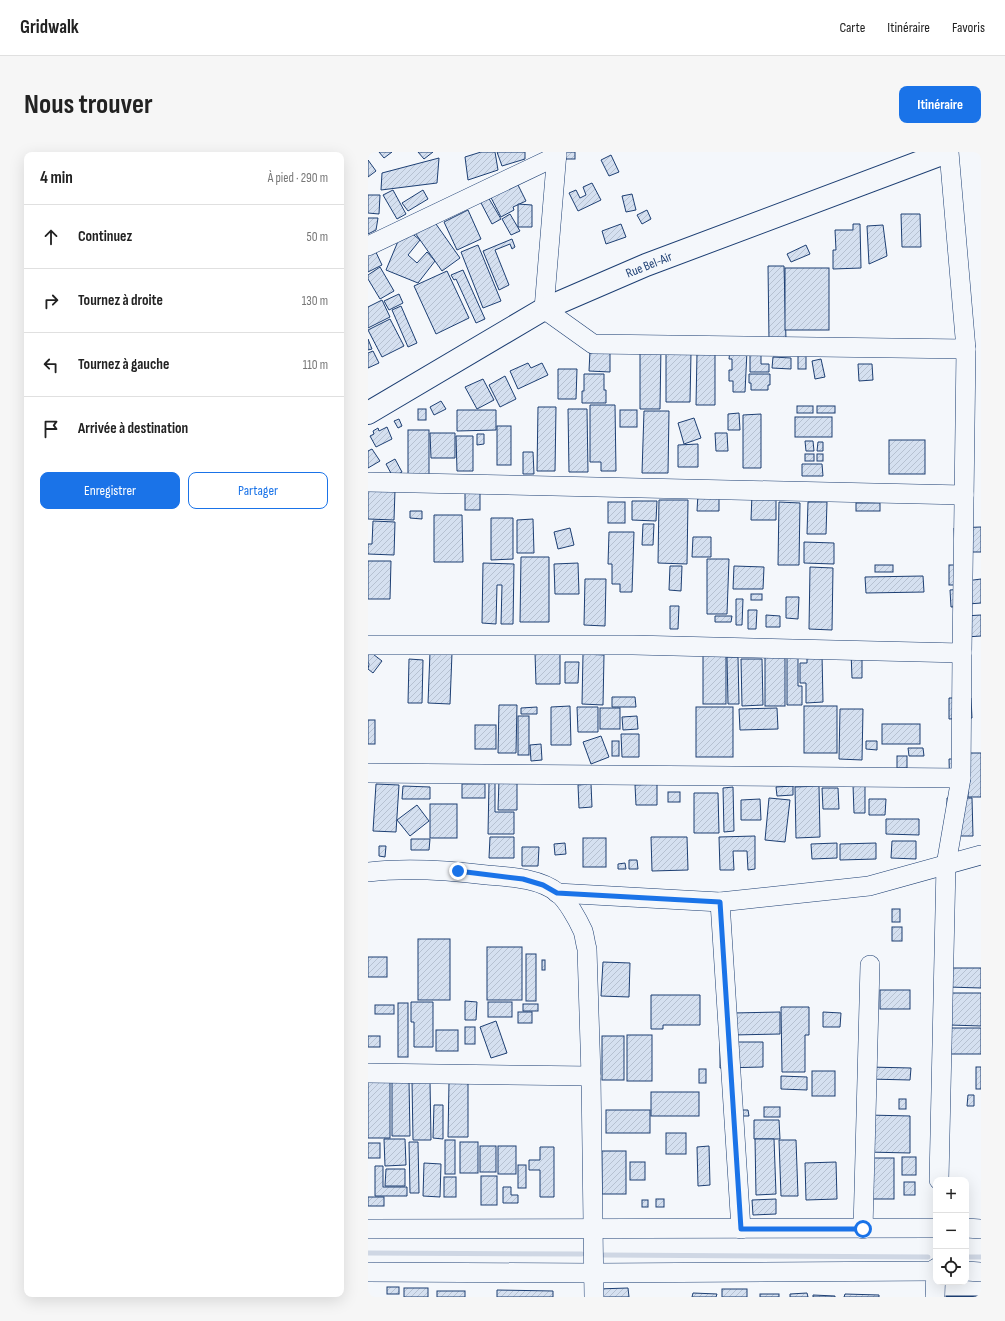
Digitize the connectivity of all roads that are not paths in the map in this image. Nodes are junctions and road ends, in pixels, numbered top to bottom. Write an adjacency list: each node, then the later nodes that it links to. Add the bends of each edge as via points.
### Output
1 (948, 152): 4 (main road, Rue Bel-Air, via 646,265); 5 (street)
2 (557, 154): 3 (street); 4 (street)
3 (368, 246)
4 (544, 309): 5 (street, via 593,344); 6 (main road, Rue Bel-Air)
5 (966, 349): 8 (street)
6 (368, 413)
7 (368, 482): 8 (street)
8 (964, 495): 10 (street)
9 (368, 645): 10 (street, via 633,645)
10 (962, 653): 12 (street)
11 (368, 773): 12 (street)
12 (961, 778): 14 (street)
13 (981, 855): 14 (street)
14 (946, 865): 17 (street, via 869,886); 21 (street)
15 (368, 872): 16 (street, via 416,868 480,874 523,879 543,885)
16 (557, 893): 17 (street); 20 (street, via 568,904 583,931 587,949)
17 (720, 902): 26 (street)
18 (870, 965): 27 (street)
19 (368, 1073): 20 (street)
20 (591, 1076): 25 (street)
21 (939, 1177)
22 (933, 1228): 27 (street)
23 (969, 1228): 28 (street)
24 (368, 1229): 25 (street)
25 (593, 1229): 26 (street); 33 (street)
26 (741, 1229): 27 (street)
27 (863, 1229)
28 (981, 1229)
29 (933, 1270): 33 (street)
30 (969, 1271): 32 (street)
31 (368, 1272): 33 (street)
32 (981, 1272)
33 (594, 1273): 35 (street)
34 (935, 1285): 36 (street)
35 (594, 1297)
36 (935, 1297)

